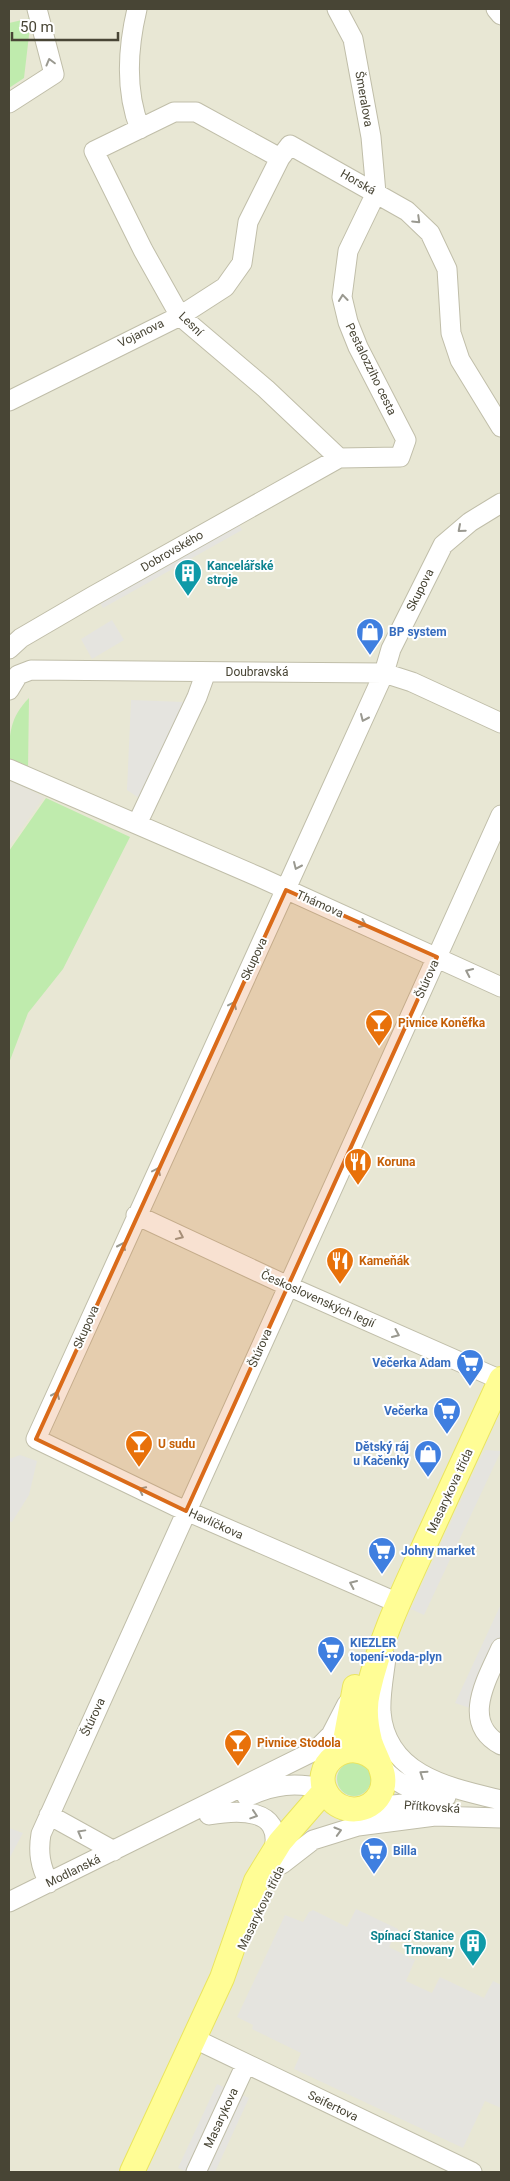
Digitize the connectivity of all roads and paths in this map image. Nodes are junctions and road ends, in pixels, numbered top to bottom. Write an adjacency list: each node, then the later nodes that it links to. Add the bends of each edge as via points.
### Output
1 (37, 9): 6 (street, one-way to 1, via 54,74)
2 (137, 9): 7 (street, via 132,28 129,72 134,115)
3 (337, 9): 9 (street, Šmeralova, via 354,39 371,137)
4 (496, 9): 5 (street)
5 (501, 15)
6 (9, 103)
7 (140, 129): 8 (street, via 174,112 196,112); 10 (street, Lesní, via 94,151)
8 (280, 158): 9 (street, Horská, via 290,145); 10 (street, Vojanova, via 248,222 242,263 226,287)
9 (376, 193): 12 (street, Horská, one-way to 12, via 407,210 430,233 447,269 451,333 460,360); 13 (street, Pestalozziho cesta, one-way to 9, via 400,457 406,440 358,347 342,297 348,251)
10 (180, 316): 11 (street, Vojanova); 13 (street, Lesní, via 266,389)
11 (9, 400)
12 (501, 428)
13 (338, 458): 15 (street, Dobrovského, via 93,596 21,638)
14 (501, 503): 17 (street, Skupova, one-way to 17, via 443,544 391,649)
15 (9, 649)
16 (206, 672): 17 (street, Doubravská); 18 (street, Doubravská, via 31,670); 22 (street)
17 (384, 673): 19 (street, Doubravská, via 412,682); 23 (street, Skupova, one-way to 23)
18 (12, 677)
19 (501, 723)
20 (9, 769): 22 (street, Thámova)
21 (501, 815): 24 (street, Štúrova)
22 (137, 824): 23 (street, Thámova)
23 (286, 890): 24 (street, Thámova, one-way to 24); 26 (street, Skupova, one-way to 23)
24 (437, 957): 25 (street, Thámova, one-way to 24); 27 (street, Štúrova)
25 (501, 986)
26 (136, 1215): 27 (street, Československých legií, one-way to 27); 29 (street, Skupova, one-way to 26)
27 (288, 1286): 28 (street, Československých legií, one-way to 28); 30 (street, Štúrova)
28 (501, 1380): 31 (main road, Masarykova třída)
29 (36, 1439): 30 (street, Havlíčkova, one-way to 29)
30 (186, 1511): 31 (street, Havlíčkova, one-way to 30); 43 (street, Štúrova)
31 (398, 1603): 33 (main road, Masarykova třída, via 377,1636); 36 (main road, Masarykova třída, via 367,1696 367,1726); 39 (street, one-way to 31, via 461,1792 433,1781 408,1763 392,1746 381,1710 387,1655)
32 (501, 1648): 34 (street, via 484,1687 480,1713 485,1733)
33 (354, 1692): 35 (main road, Masarykova třída, via 345,1741); 37 (street, via 331,1735 322,1745)
34 (501, 1746)
35 (335, 1756): 36 (main road, via 348,1750 360,1750 370,1754); 37 (street, via 309,1768); 38 (main road, Masarykova třída, via 325,1770)
36 (379, 1764): 40 (street, Přítkovská, via 394,1780 410,1788); 41 (main road, Masarykova třída, via 384,1782 380,1794 373,1803)
37 (238, 1789): 46 (street)
38 (325, 1790): 41 (main road, via 338,1806); 44 (street, via 299,1784 274,1786); 48 (main road, Masarykova třída)
39 (501, 1800)
40 (501, 1806)
41 (358, 1809): 42 (street, Přítkovská, via 422,1805); 48 (main road, Masarykova třída, via 335,1813 323,1820)
42 (501, 1812)
43 (49, 1815): 47 (street, one-way to 43); 49 (street, Štúrova, via 38,1850)
44 (206, 1816): 46 (street); 48 (street, one-way to 48, via 232,1811 260,1816 274,1831)
45 (501, 1818): 48 (street, one-way to 45, via 313,1840 358,1826 440,1816)
46 (136, 1840): 47 (street, Modlanská)
47 (114, 1851): 49 (street, Modlanská)
48 (278, 1857): 51 (main road, Masarykova třída, via 252,1891 222,1978)
49 (49, 1883): 50 (street, Modlanská)
50 (9, 1902)
51 (195, 2039): 52 (street, Seifertova); 53 (main road, Masarykova třída)
52 (246, 2064): 54 (street, Masarykova); 55 (street, Seifertova)
53 (132, 2172)
54 (196, 2172)
55 (472, 2172)

